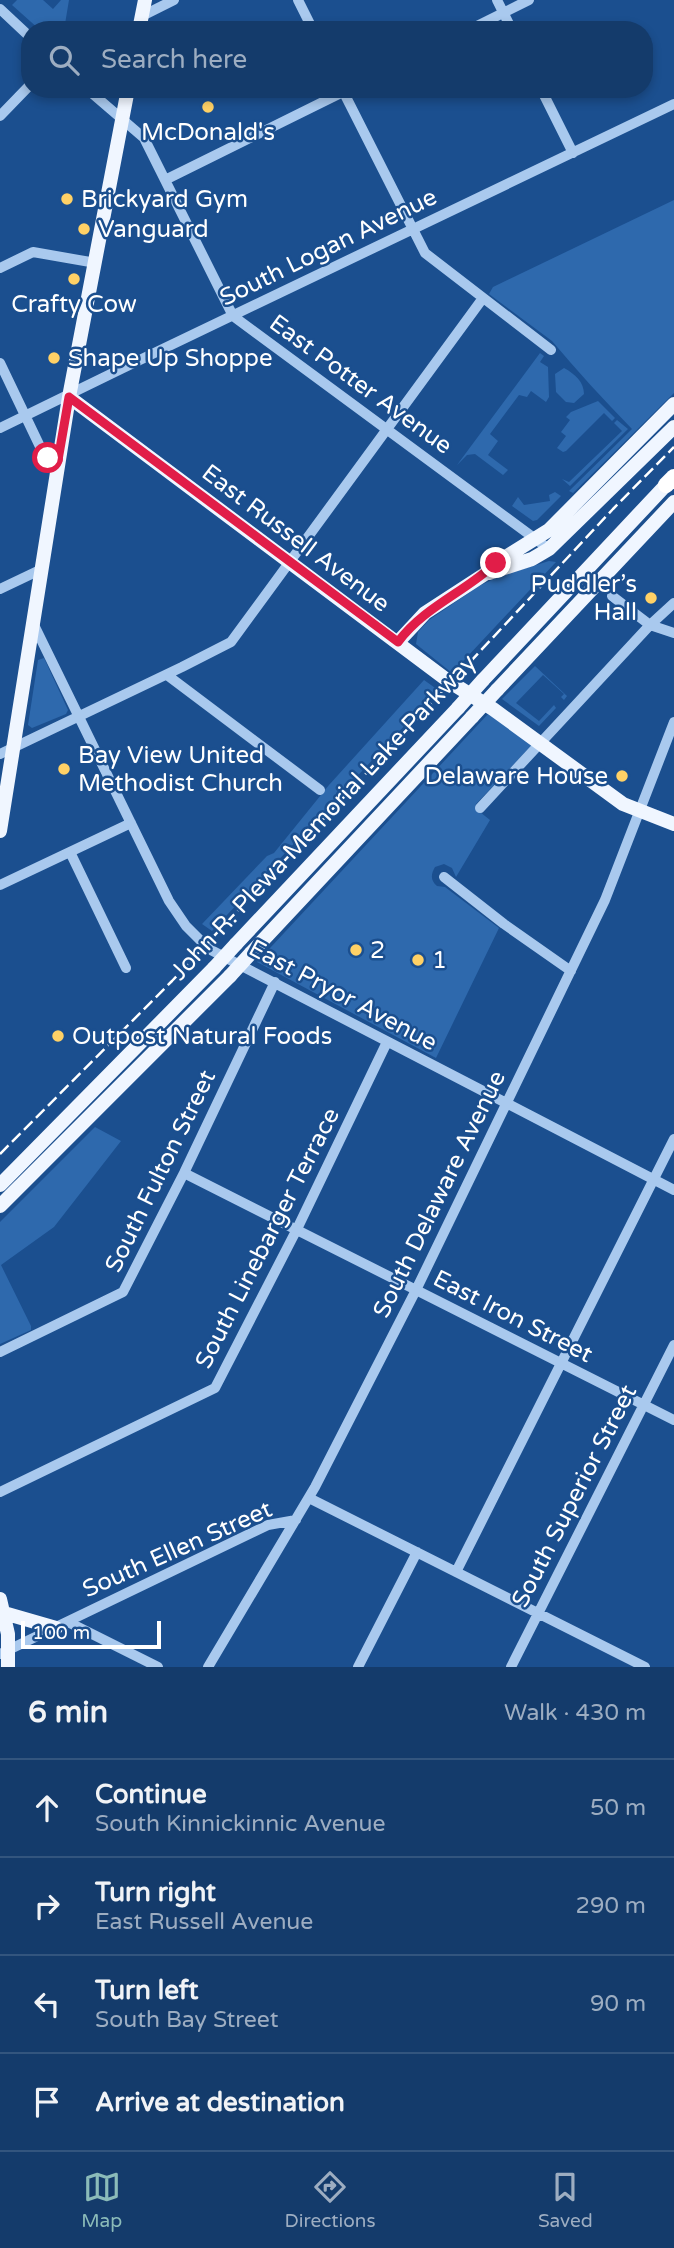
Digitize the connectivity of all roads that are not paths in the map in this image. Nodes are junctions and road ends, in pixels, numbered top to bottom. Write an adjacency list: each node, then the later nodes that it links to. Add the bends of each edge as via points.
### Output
1 (145, 0): 8 (main road)
2 (174, 0): 9 (street)
3 (298, 0): 10 (street)
4 (497, 0): 7 (street)
5 (529, 0): 7 (street)
6 (0, 9): 13 (street)
7 (503, 13): 11 (street); 12 (street)
8 (141, 21)
9 (144, 21)
10 (308, 21)
11 (487, 21)
12 (507, 21)
13 (21, 29)
14 (21, 94): 21 (street)
15 (97, 98): 22 (street, East Potter Avenue)
16 (126, 98): 22 (main road)
17 (329, 98): 24 (street)
18 (349, 98): 25 (street)
19 (546, 98): 23 (street)
20 (674, 104): 23 (street, South Logan Avenue)
21 (0, 116)
22 (122, 120): 24 (street, East Potter Avenue, via 144,138); 26 (main road)
23 (573, 153): 25 (street, South Logan Avenue)
24 (165, 180): 29 (street, East Potter Avenue)
25 (412, 229): 28 (street, via 425,253); 29 (street, South Logan Avenue)
26 (96, 263): 27 (street, via 33,252); 32 (main road)
27 (0, 268)
28 (483, 298): 30 (street); 37 (street)
29 (233, 316): 32 (street, South Logan Avenue); 37 (street, East Potter Avenue)
30 (551, 350)
31 (0, 363): 34 (street)
32 (69, 397): 34 (street, South Logan Avenue); 40 (main road); 45 (main road, East Russell Avenue)
33 (674, 404): 38 (main road)
34 (25, 416): 36 (street, South Logan Avenue); 40 (street, via 45,457)
35 (674, 427): 39 (main road)
36 (0, 428)
37 (387, 429): 43 (street, East Potter Avenue); 45 (street)
38 (640, 436): 39 (main road); 43 (main road)
39 (651, 447): 44 (main road)
40 (58, 460): 46 (main road)
41 (670, 481): 78 (main road, John R. Plewa Memorial Lake Parkway, bridge, via 214,968)
42 (674, 502): 80 (main road, John R. Plewa Memorial Lake Parkway, bridge, via 230,976)
43 (535, 539): 44 (street, East Potter Avenue); 47 (main road)
44 (549, 549): 47 (main road)
45 (289, 561): 54 (main road, East Russell Avenue); 55 (street, via 231,642)
46 (42, 569): 48 (street); 51 (main road)
47 (485, 574): 54 (main road, via 425,613)
48 (0, 589)
49 (612, 596): 52 (street)
50 (674, 603): 52 (street)
51 (34, 625): 56 (street, East Pryor Avenue); 59 (main road)
52 (650, 625): 53 (street); 58 (street)
53 (674, 633)
54 (398, 642): 58 (main road, East Russell Avenue)
55 (166, 675): 56 (street); 61 (street)
56 (80, 716): 59 (street); 64 (street, East Pryor Avenue)
57 (674, 722): 63 (street, South Delaware Avenue)
58 (541, 743): 62 (street); 63 (main road, East Russell Avenue, via 623,804)
59 (14, 747): 60 (street); 66 (main road)
60 (0, 754)
61 (320, 790)
62 (480, 808)
63 (640, 811): 65 (main road, East Russell Avenue); 71 (street, South Delaware Avenue)
64 (131, 823): 67 (street); 72 (street, East Pryor Avenue, via 186,926 209,949)
65 (674, 824)
66 (0, 831)
67 (70, 852): 69 (street); 70 (street)
68 (444, 877): 71 (street)
69 (0, 885)
70 (126, 968)
71 (571, 971): 74 (street, South Delaware Avenue)
72 (275, 982): 73 (street, East Pryor Avenue); 76 (street, South Fulton Street)
73 (387, 1042): 74 (street, East Pryor Avenue); 81 (street, South Linebarger Terrace)
74 (506, 1104): 77 (street, East Pryor Avenue); 82 (street, South Delaware Avenue)
75 (674, 1139): 77 (street)
76 (184, 1173): 81 (street, East Iron Street); 84 (street, South Fulton Street, via 122,1292)
77 (654, 1180): 79 (street, East Pryor Avenue); 85 (street)
78 (0, 1185)
79 (674, 1190)
80 (0, 1206)
81 (297, 1229): 82 (street, East Iron Street); 88 (street, South Linebarger Terrace, via 215,1388)
82 (416, 1290): 85 (street, East Iron Street); 89 (street, South Delaware Avenue)
83 (674, 1345): 86 (street, South Superior Street)
84 (0, 1352)
85 (562, 1364): 86 (street, East Iron Street); 92 (street)
86 (643, 1405): 87 (street, East Iron Street); 94 (street, South Superior Street)
87 (674, 1420)
88 (0, 1492)
89 (309, 1498): 90 (street, South Delaware Avenue); 91 (street)
90 (296, 1520): 95 (street, South Ellen Street, via 268,1525); 99 (street, South Delaware Avenue)
91 (417, 1552): 92 (street); 100 (street)
92 (456, 1572): 94 (street)
93 (2, 1606): 95 (main road); 96 (main road)
94 (538, 1613): 101 (street, South Superior Street); 102 (street)
95 (62, 1625): 96 (street, South Ellen Street); 98 (street)
96 (5, 1652): 97 (main road)
97 (8, 1667)
98 (158, 1667)
99 (208, 1667)
100 (358, 1667)
101 (511, 1667)
102 (645, 1667)

